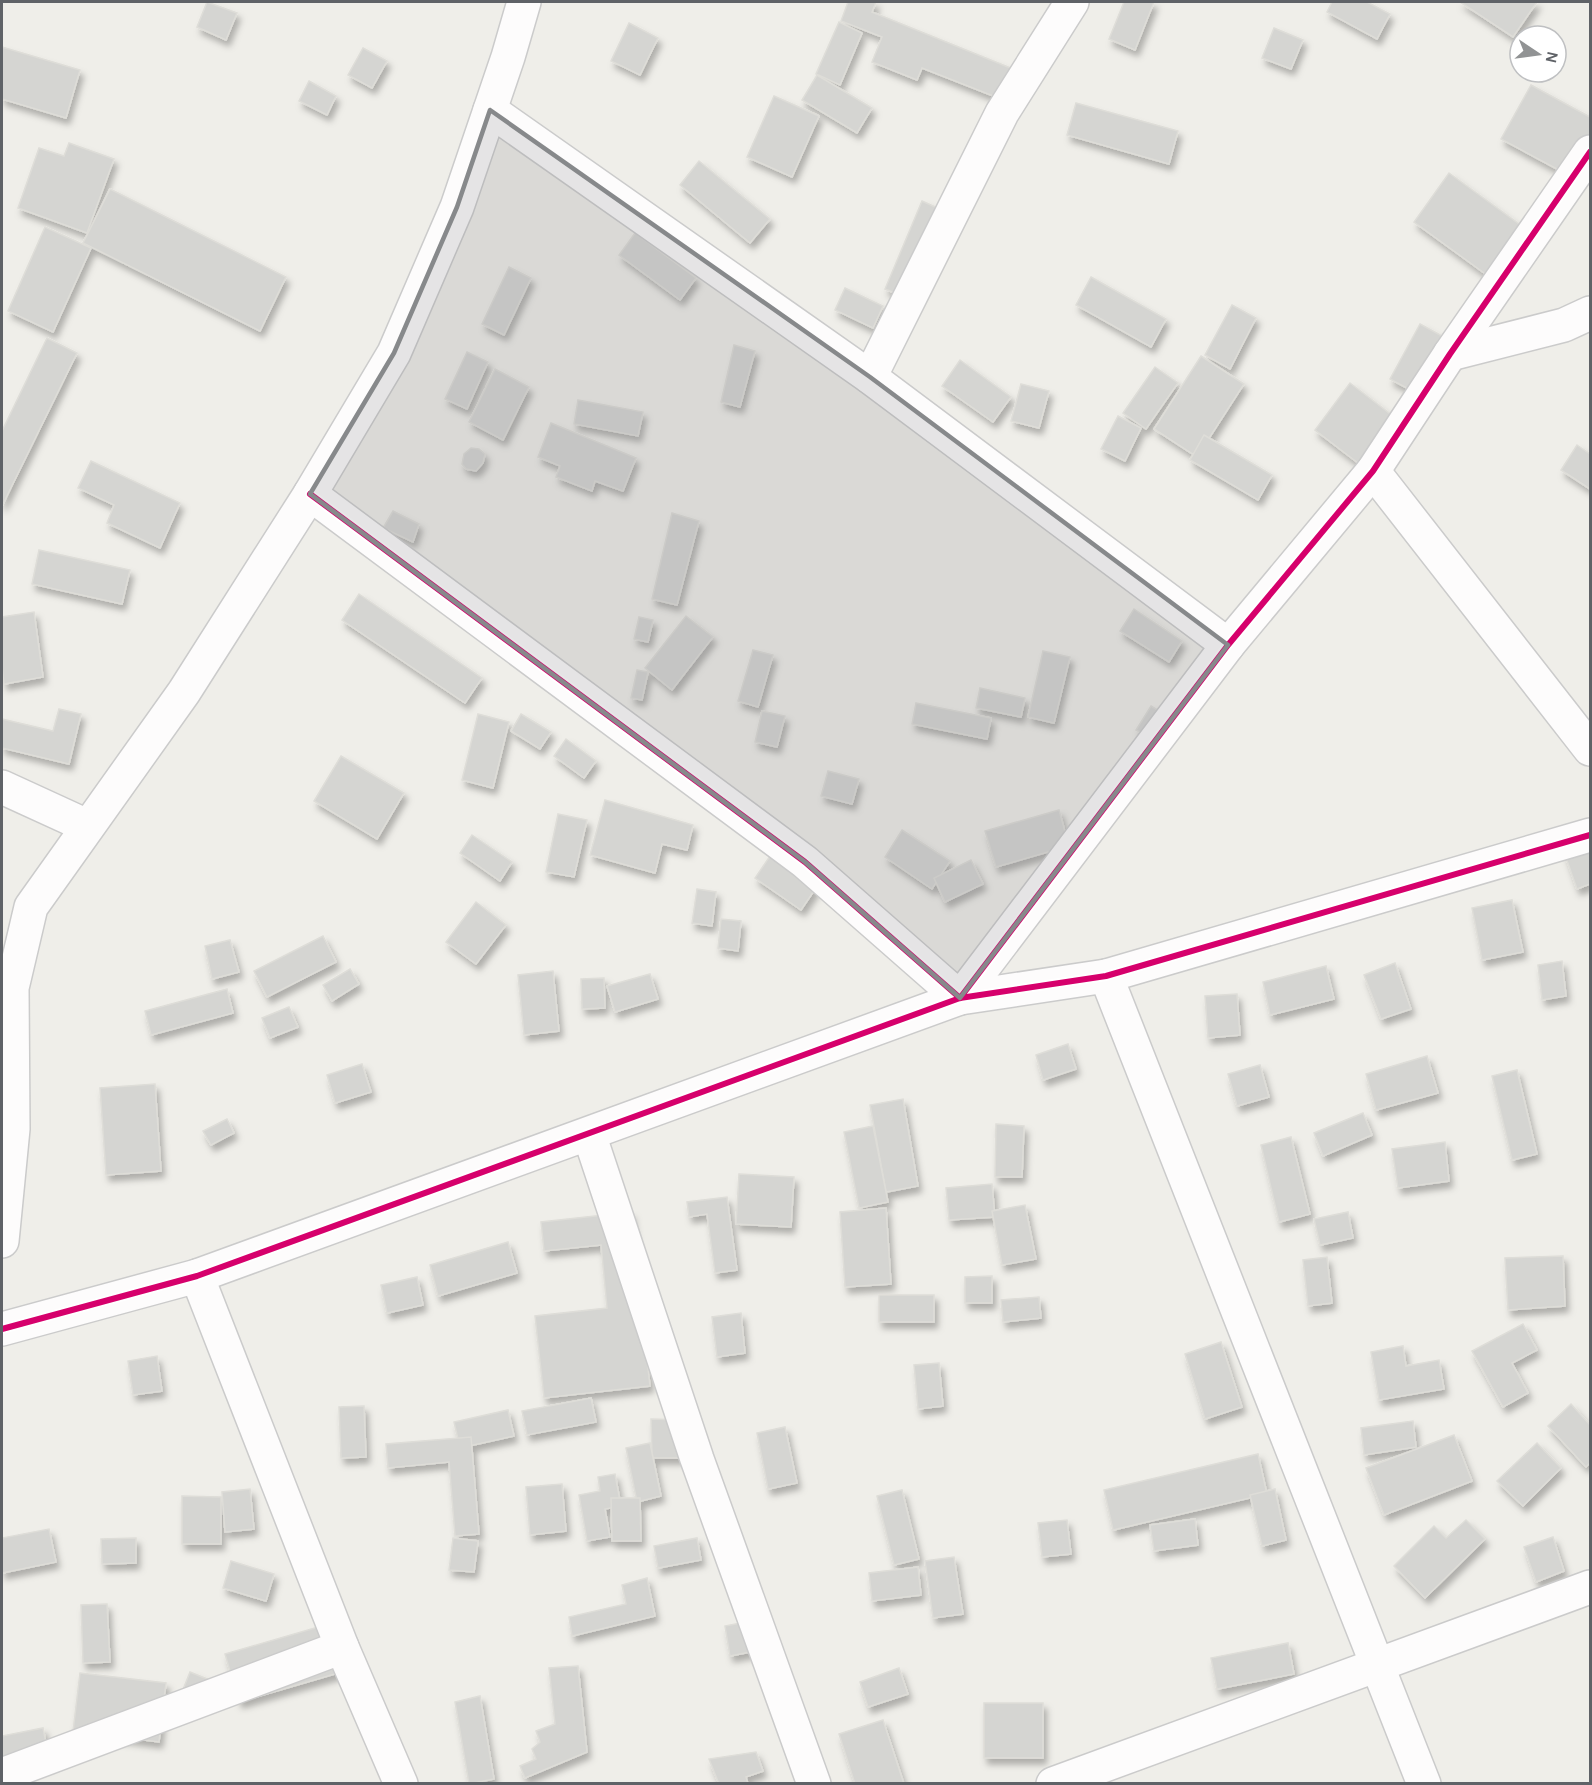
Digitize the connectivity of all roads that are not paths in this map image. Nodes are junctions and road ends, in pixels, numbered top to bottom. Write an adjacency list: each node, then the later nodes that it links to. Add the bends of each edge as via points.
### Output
1 (524, 2): 3 (street)
2 (1072, 2): 7 (street, via 1002,113)
3 (490, 110): 7 (street); 9 (street, via 457,207 394,353)
4 (1590, 153): 6 (street)
5 (1590, 313): 6 (street, via 1564,325)
6 (1450, 354): 8 (street)
7 (870, 376): 10 (street)
8 (1373, 471): 10 (street); 11 (street)
9 (310, 494): 13 (street, via 184,692); 16 (street, via 805,862)
10 (1228, 645): 16 (street)
11 (1590, 749)
12 (2, 787): 13 (street)
13 (87, 826): 18 (street, via 31,907 12,988 13,1129)
14 (1590, 835): 15 (street)
15 (1106, 976): 16 (street); 23 (street)
16 (960, 998): 17 (street)
17 (589, 1134): 19 (street); 26 (street, via 697,1459)
18 (2, 1241)
19 (197, 1276): 20 (street); 22 (street)
20 (2, 1329)
21 (1590, 1587): 23 (street)
22 (342, 1647): 24 (street); 25 (street)
23 (1377, 1665): 27 (street); 28 (street)
24 (2, 1774)
25 (401, 1784)
26 (814, 1784)
27 (1053, 1784)
28 (1424, 1784)

